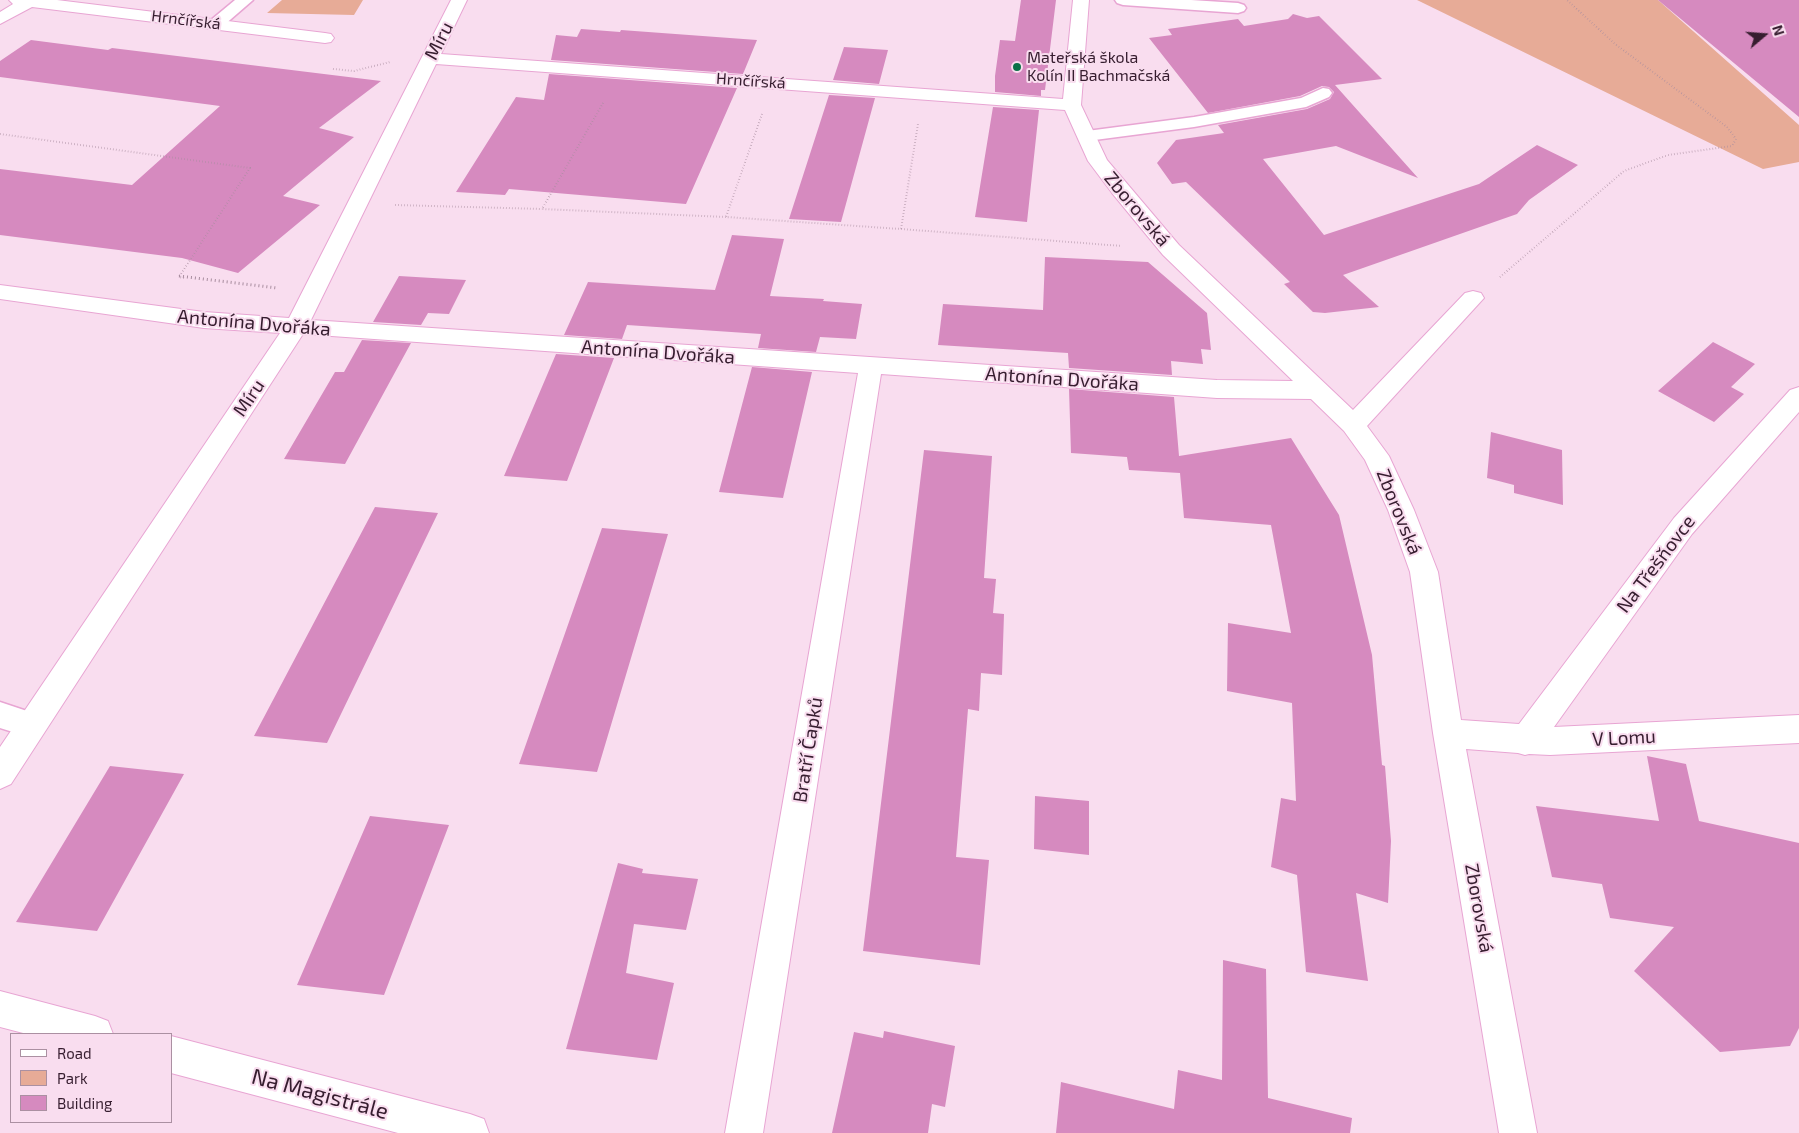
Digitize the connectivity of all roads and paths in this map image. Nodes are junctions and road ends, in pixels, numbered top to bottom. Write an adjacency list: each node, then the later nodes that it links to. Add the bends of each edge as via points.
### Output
1 (26, 0): 8 (street); 9 (street, Hrnčířská)
2 (245, 0): 9 (lane)
3 (459, 0): 11 (street, Míru)
4 (1081, 0): 16 (street)
5 (1123, 0): 7 (lane)
6 (1567, 0): 26 (path, via 1582,10 1613,43 1726,127 1736,139 1732,146 1668,155 1624,172)
7 (1238, 8)
8 (0, 19)
9 (217, 23): 10 (street, Hrnčířská)
10 (325, 38): 11 (path, via 342,40 323,68 354,71 381,63)
11 (430, 58): 12 (street, Hrnčířská); 19 (street, Míru)
12 (621, 72): 13 (street, Hrnčířská); 20 (path)
13 (773, 83): 15 (street, Hrnčířská); 21 (path)
14 (1323, 93): 18 (lane, via 1306,102 1194,122)
15 (923, 94): 16 (street, Hrnčířská); 22 (path)
16 (1072, 104): 18 (street, Zborovská)
17 (0, 134): 24 (path, via 250,168 179,277)
18 (1087, 136): 23 (street, Zborovská, via 1098,161 1119,190)
19 (358, 204): 20 (path); 27 (street, Míru)
20 (542, 209): 21 (path)
21 (726, 217): 22 (path)
22 (901, 229): 23 (path)
23 (1172, 250): 29 (street, Zborovská)
24 (281, 288)
25 (0, 292): 27 (street, Antonína Dvořáka, via 204,320)
26 (1473, 298): 31 (street)
27 (296, 327): 28 (street, Antonína Dvořáka); 33 (street, Míru)
28 (872, 366): 29 (street, Antonína Dvořáka, via 1217,390); 42 (street, Bratří Čapků)
29 (1318, 390): 31 (street, Zborovská)
30 (1799, 396): 36 (street, Na Třešňovce, via 1683,526)
31 (1353, 425): 35 (street, Zborovská, via 1376,456 1424,572)
32 (0, 715): 33 (lane)
33 (32, 725): 37 (street, Míru)
34 (1799, 729): 36 (street, V Lomu, via 1550,742)
35 (1448, 734): 36 (street, V Lomu); 43 (street, Zborovská)
36 (1525, 740)
37 (0, 774)
38 (0, 1009): 39 (street)
39 (91, 1033)
40 (172, 1054): 41 (street, Na Magistrále)
41 (470, 1133)
42 (744, 1133)
43 (1518, 1133)

